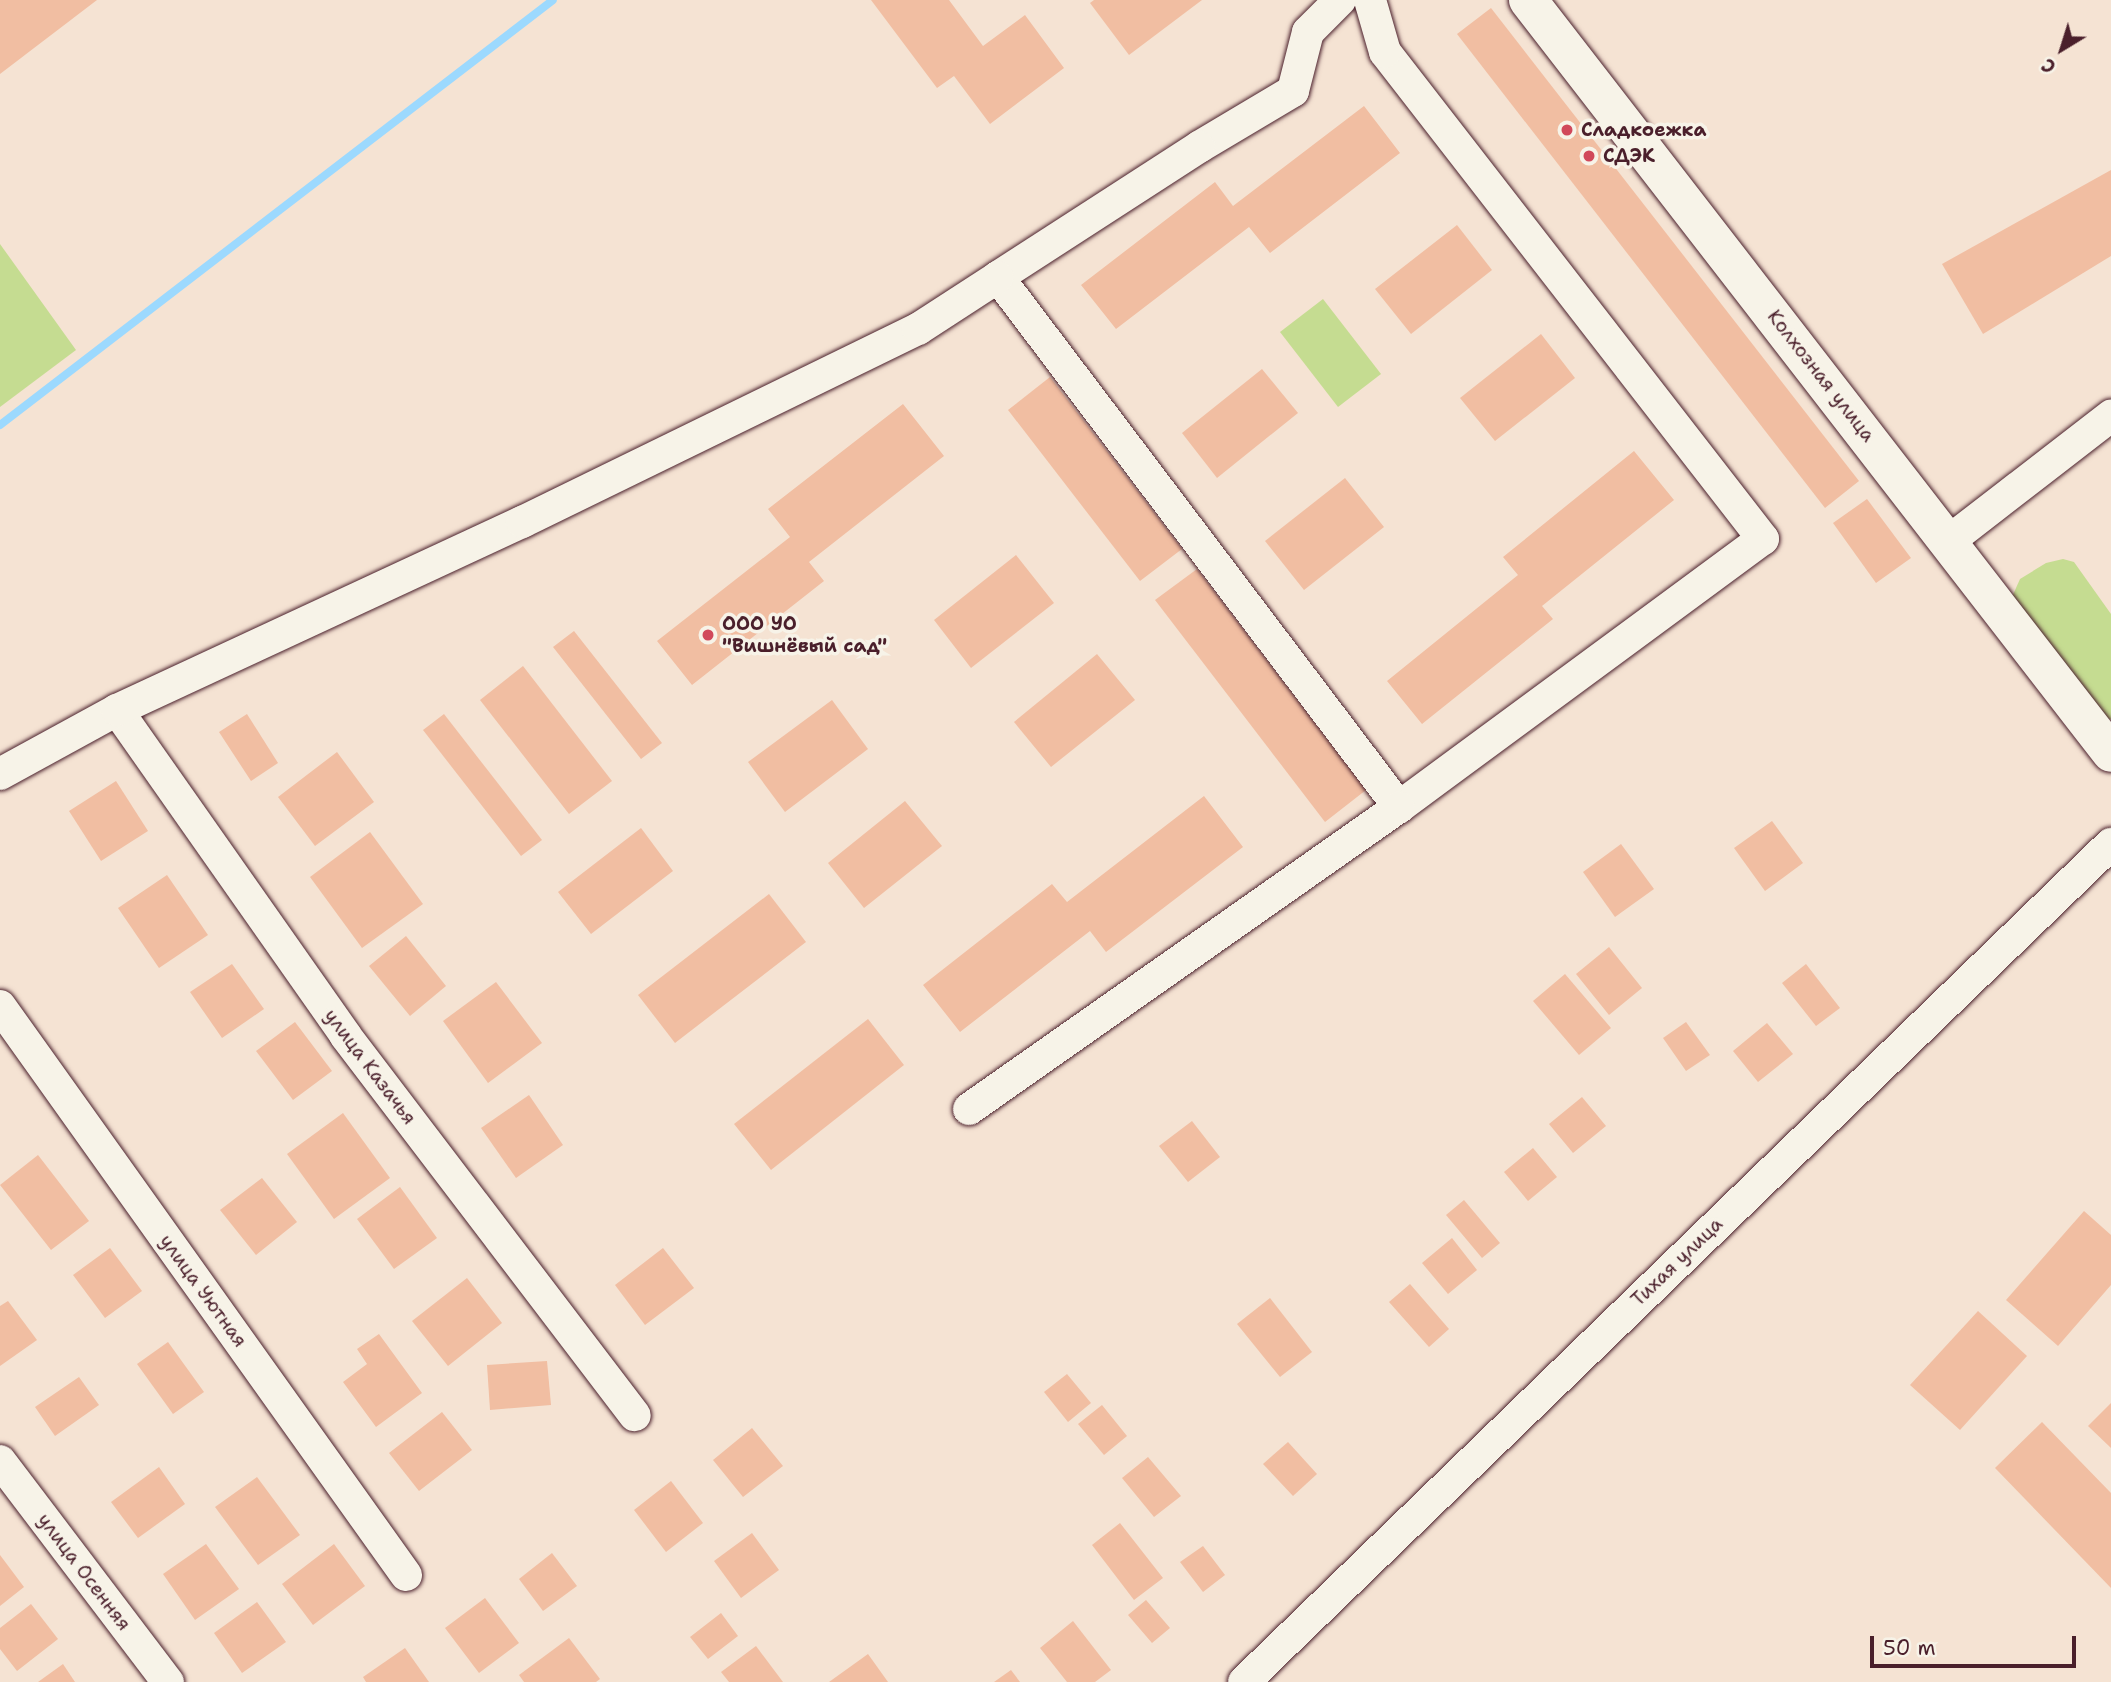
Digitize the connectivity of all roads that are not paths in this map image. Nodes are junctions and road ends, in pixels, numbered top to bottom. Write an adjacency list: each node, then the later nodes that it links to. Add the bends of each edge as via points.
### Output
1 (1340, 0): 4 (street, via 1308,32 1293,91)
2 (1370, 0): 10 (street, via 1385,52 1763,539)
3 (1528, 0): 6 (street, Колхозная улица)
4 (998, 277): 7 (street, via 918,329 522,522); 10 (street)
5 (2111, 416): 6 (street)
6 (1949, 541): 8 (street, Колхозная улица)
7 (117, 710): 9 (street); 14 (street, улица Казачья, via 345,1035)
8 (2111, 753)
9 (0, 774)
10 (1399, 807): 13 (street)
11 (2111, 844): 18 (street, Тихая улица)
12 (0, 1006): 16 (street, улица Уютная)
13 (969, 1110)
14 (635, 1415)
15 (0, 1461): 17 (street, улица Осенняя)
16 (406, 1574)
17 (168, 1682)
18 (1244, 1682)

